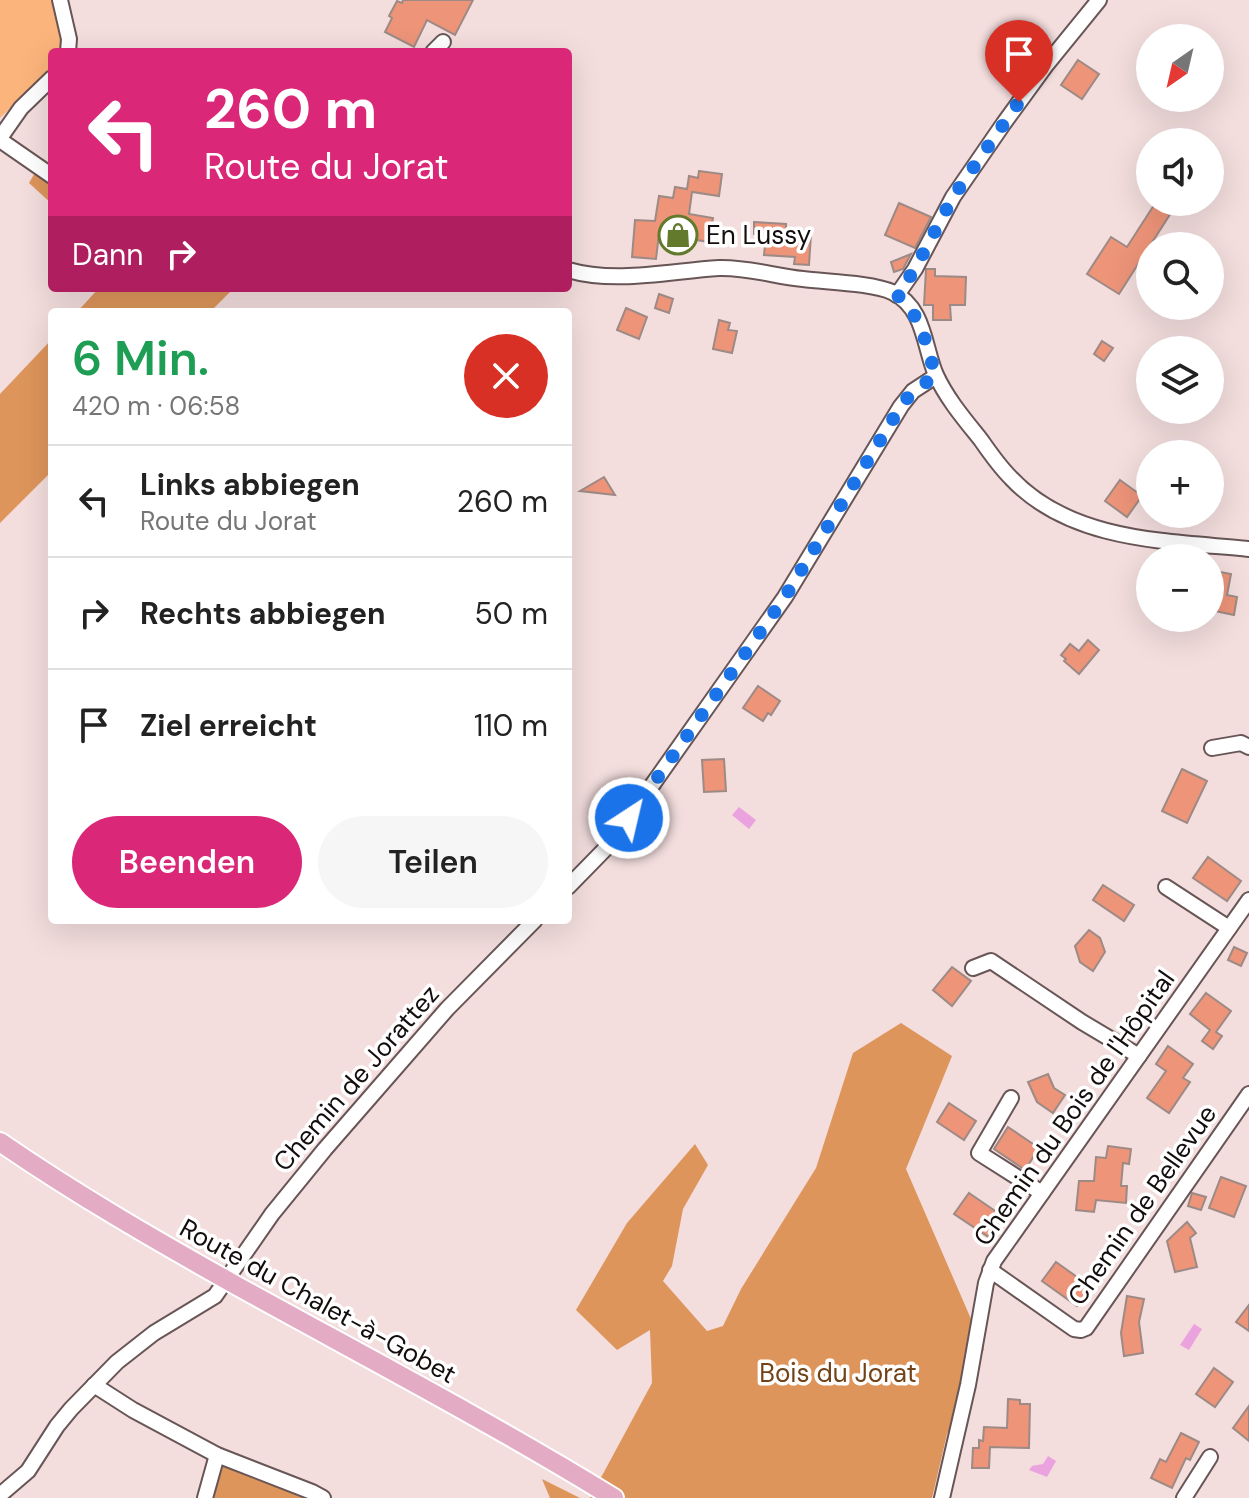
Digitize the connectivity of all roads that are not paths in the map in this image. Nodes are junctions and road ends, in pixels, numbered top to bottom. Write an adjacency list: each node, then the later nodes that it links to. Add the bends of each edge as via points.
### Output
1 (60, 0): 3 (street)
2 (1099, 0): 8 (street, via 995,135)
3 (68, 48)
4 (48, 82): 5 (street)
5 (0, 139): 6 (street)
6 (48, 173)
7 (572, 271): 8 (street, via 622,276 740,269)
8 (897, 295): 9 (street, via 920,323)
9 (936, 376): 10 (street, via 1011,478 1053,510 1115,533); 13 (street, via 901,406 785,597 612,842)
10 (1249, 549)
11 (1249, 747): 12 (street, via 1241,743)
12 (1212, 748)
13 (572, 883)
14 (1166, 887): 17 (street)
15 (1249, 900): 17 (street, Chemin du Bois de l'Hôpital)
16 (531, 924): 25 (street, Chemin de Jorattez, via 447,1009 308,1169)
17 (1229, 928): 19 (street, Chemin du Bois de l'Hôpital)
18 (973, 968): 19 (street, via 991,961)
19 (1139, 1056): 23 (street, Chemin du Bois de l'Hôpital)
20 (1249, 1094): 24 (street, Chemin de Bellevue, via 1086,1328 1074,1329)
21 (1011, 1098): 23 (street, via 979,1153)
22 (0, 1142): 25 (main road, Route du Chalet-à-Gobet)
23 (1042, 1193): 24 (street, Chemin du Bois de l'Hôpital)
24 (990, 1270): 33 (street, Chemin du Bois de l'Hôpital)
25 (227, 1280): 26 (street, Chemin de Jorattez, via 210,1301 134,1347); 32 (main road, Route du Chalet-à-Gobet)
26 (94, 1385): 27 (street); 29 (street, Chemin de Jorattez, via 57,1426 28,1471)
27 (217, 1455): 30 (street); 31 (street)
28 (1210, 1457): 34 (street)
29 (0, 1495)
30 (205, 1498)
31 (323, 1498)
32 (614, 1498)
33 (942, 1498)
34 (1184, 1498)

